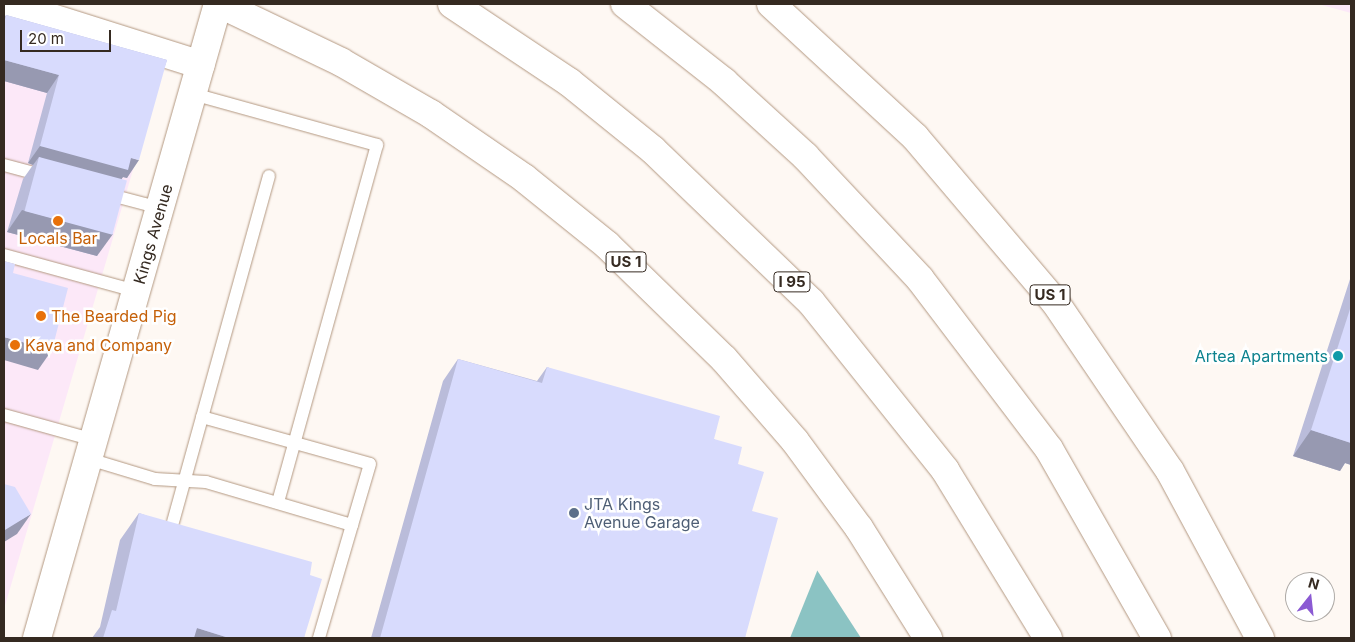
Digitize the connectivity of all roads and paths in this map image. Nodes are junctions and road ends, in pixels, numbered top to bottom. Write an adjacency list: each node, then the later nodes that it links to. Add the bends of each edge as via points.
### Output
1 (8, 4): 6 (main road)
2 (219, 4): 6 (main road, Kings Avenue); 25 (main road, US 1, via 332,57 431,114 524,178 607,245 724,359 795,441 859,528)
3 (452, 4): 26 (main road, I 95, via 614,117 695,186 805,296 946,470)
4 (625, 4): 27 (main road, via 724,82 805,156 920,279 1048,449)
5 (771, 4): 28 (main road, US 1, via 915,137 1055,302 1170,471)
6 (201, 64): 7 (main road, Kings Avenue)
7 (193, 94): 12 (main road, Kings Avenue); 17 (lane, via 377,146)
8 (4, 165): 10 (lane)
9 (269, 176): 15 (lane)
10 (58, 180)
11 (95, 190): 12 (lane)
12 (160, 208): 14 (main road, Kings Avenue)
13 (4, 256): 14 (lane)
14 (136, 292): 18 (main road, Kings Avenue)
15 (202, 417): 17 (lane); 19 (lane)
16 (5, 418): 18 (lane)
17 (295, 443): 20 (lane); 22 (lane, via 370,464)
18 (91, 450): 19 (lane, via 155,479); 23 (main road, Kings Avenue)
19 (184, 481): 20 (lane, via 206,482); 21 (lane)
20 (278, 504): 22 (lane)
21 (173, 522)
22 (352, 525): 24 (lane)
23 (38, 638)
24 (319, 638)
25 (928, 638)
26 (1048, 638)
27 (1157, 638)
28 (1260, 638)

